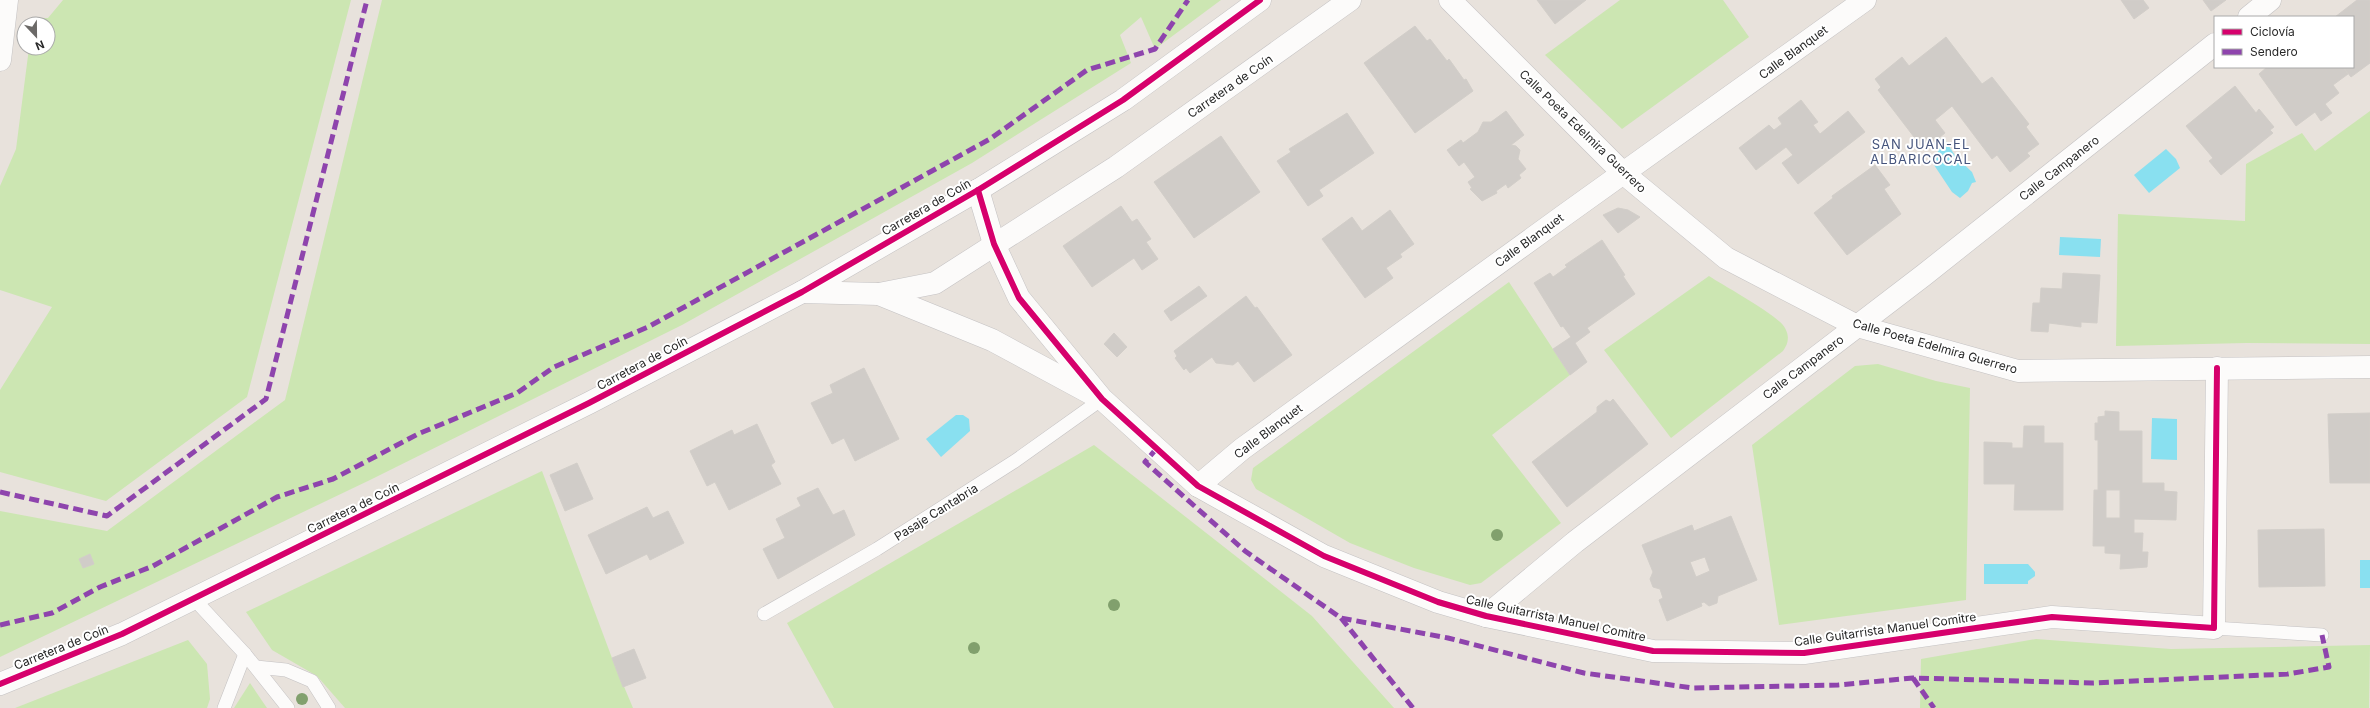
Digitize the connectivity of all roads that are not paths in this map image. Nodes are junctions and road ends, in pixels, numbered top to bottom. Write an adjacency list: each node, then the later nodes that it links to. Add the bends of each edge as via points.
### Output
1 (7, 0): 9 (street)
2 (1260, 0): 11 (street, Carretera de Coín, via 1123,100)
3 (1350, 0): 12 (street, Carretera de Coín, via 1116,167)
4 (1450, 0): 10 (street, Calle Poeta Edelmira Guerrero)
5 (1865, 0): 10 (street, Calle Blanquet)
6 (2270, 0): 7 (street)
7 (2250, 16)
8 (2214, 45): 15 (street, Calle Campanero)
9 (0, 60)
10 (1623, 173): 15 (street, Calle Poeta Edelmira Guerrero, via 1726,258); 19 (street, Calle Blanquet, via 1242,449)
11 (978, 190): 12 (street, Calle Guitarrista Manuel Comitre); 13 (street, Carretera de Coín)
12 (994, 244): 14 (street, Carretera de Coín, via 935,282); 18 (street, Calle Guitarrista Manuel Comitre, via 1019,298)
13 (802, 292): 14 (street, Calle Guitarrista Manuel Comitre); 20 (street, Carretera de Coín, via 589,403)
14 (879, 294): 18 (street, Calle Guitarrista Manuel Comitre, via 992,340)
15 (1857, 326): 17 (street, Calle Poeta Edelmira Guerrero, via 2018,371); 22 (street, Calle Campanero, via 1575,542)
16 (2370, 367): 17 (street, Calle Poeta Edelmira Guerrero)
17 (2217, 368): 23 (street)
18 (1102, 399): 19 (street, Calle Guitarrista Manuel Comitre); 21 (lane, Pasaje Cantabria, via 1016,461 877,549)
19 (1198, 486): 22 (street, Calle Guitarrista Manuel Comitre, via 1324,556 1438,602)
20 (194, 599): 25 (lane); 27 (street, Carretera de Coín, via 122,634)
21 (764, 614)
22 (1486, 616): 23 (street, Calle Guitarrista Manuel Comitre, via 1653,651 1804,653 2052,617)
23 (2214, 628): 24 (lane, Calle Guitarrista Manuel Comitre)
24 (2322, 635)
25 (245, 654): 26 (lane); 28 (lane)
26 (256, 667): 29 (lane); 30 (lane, via 286,670 312,681)
27 (0, 684)
28 (224, 708)
29 (288, 708)
30 (329, 708)

